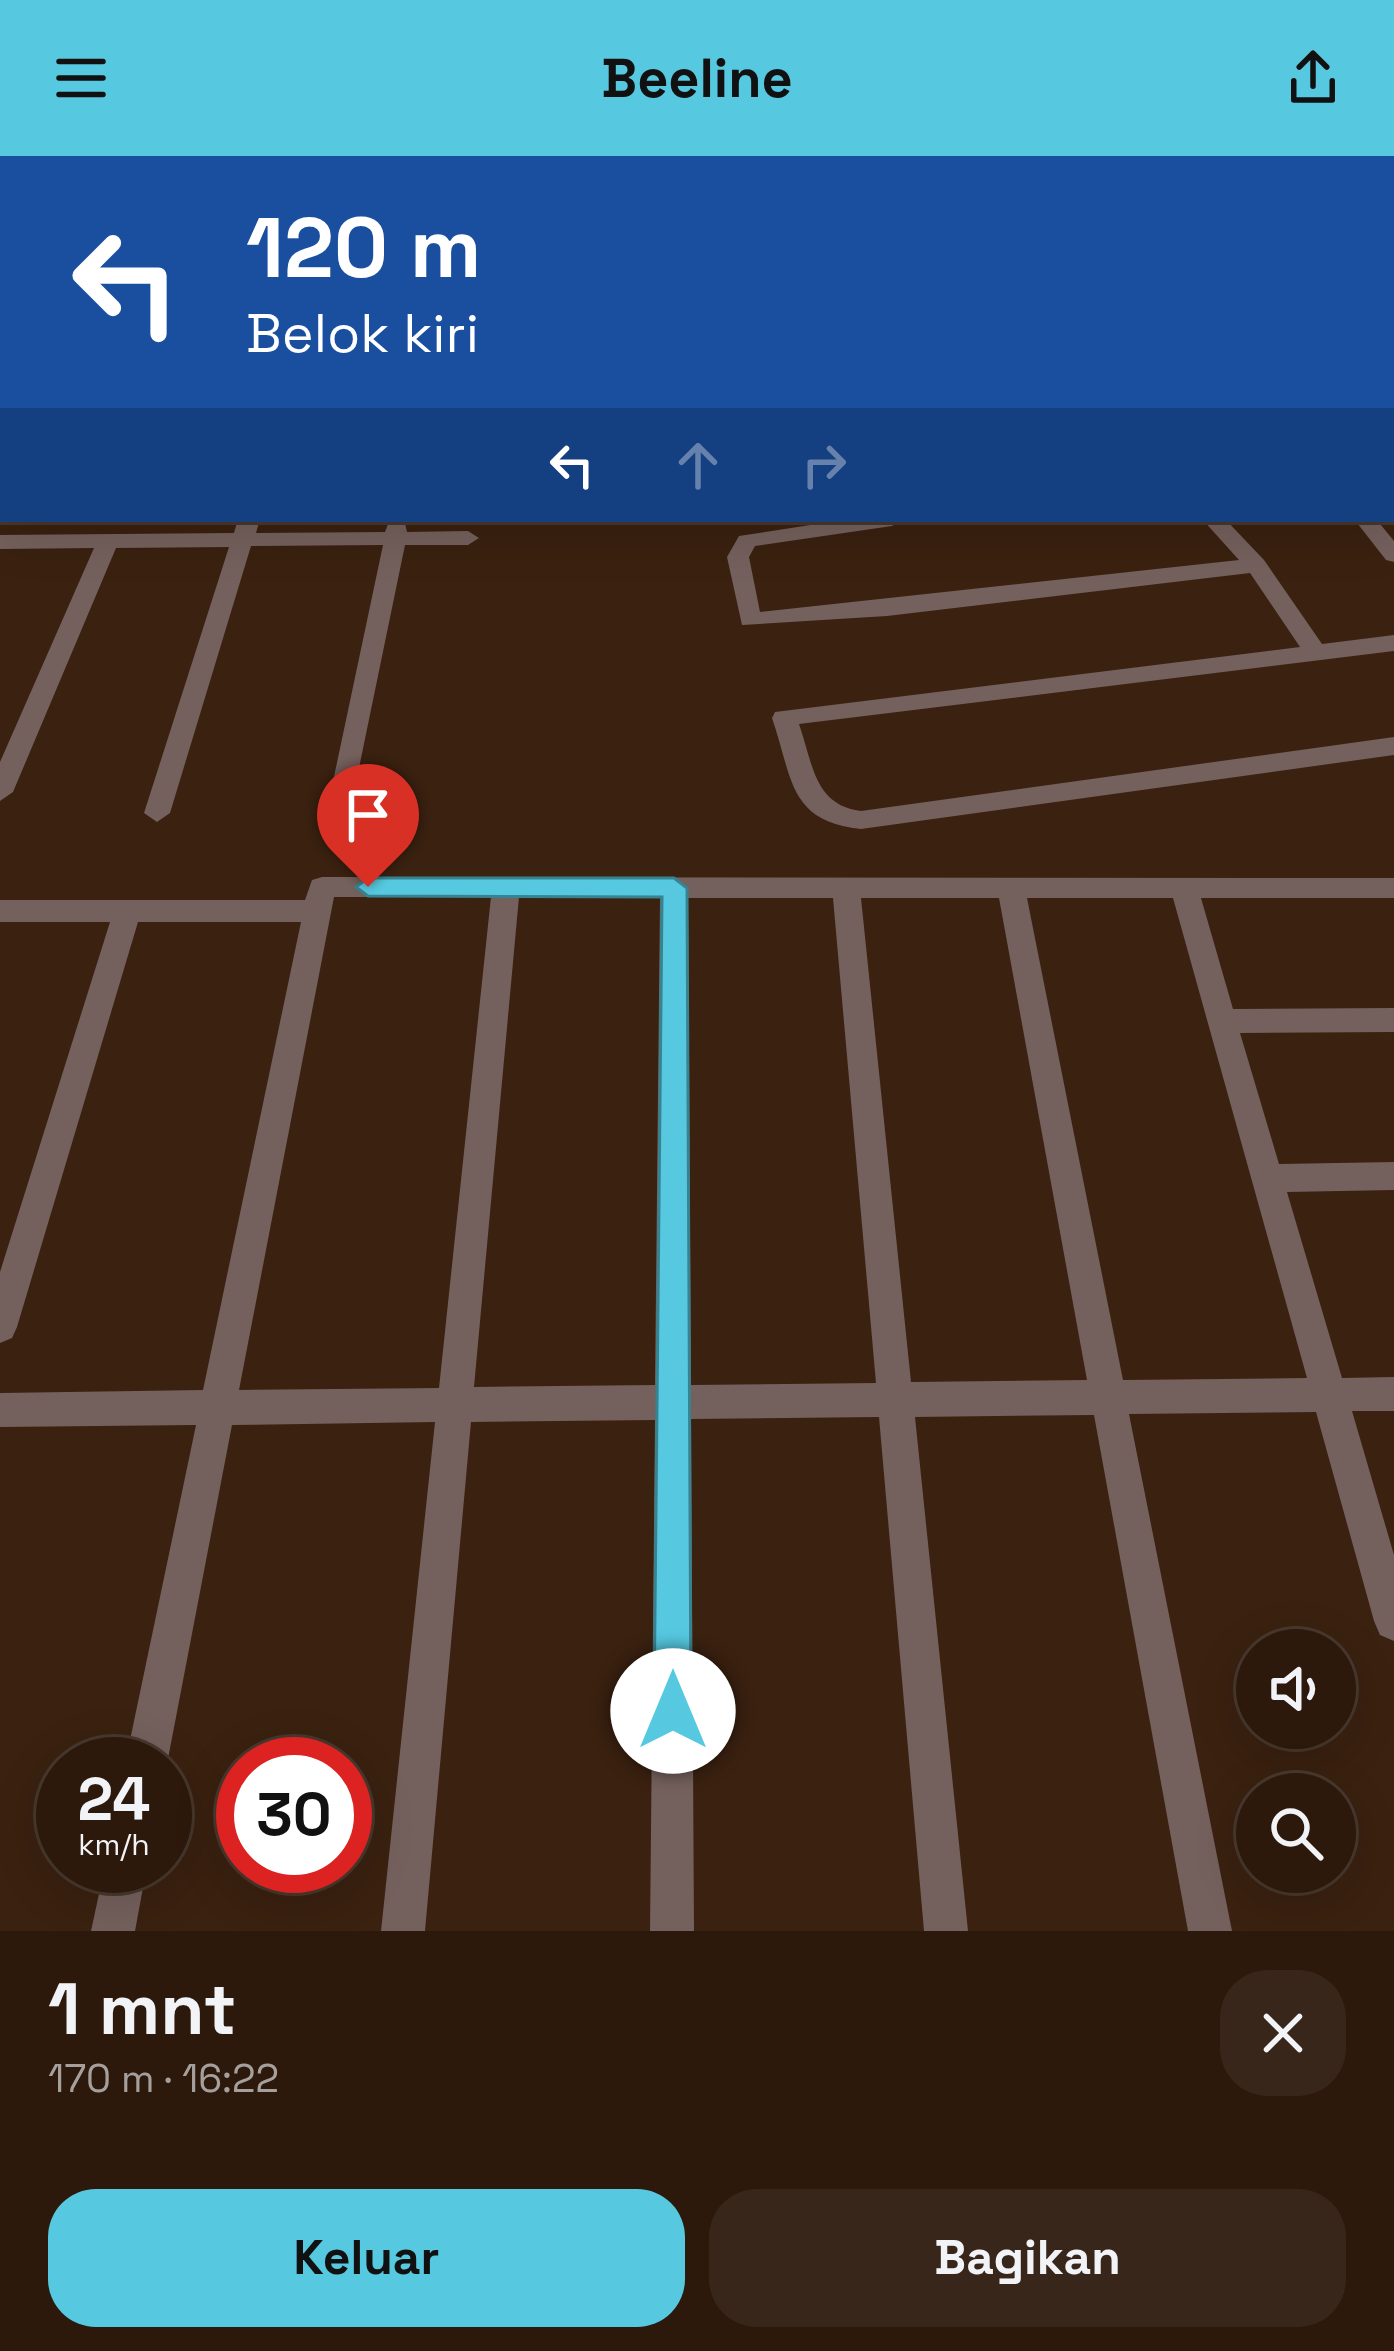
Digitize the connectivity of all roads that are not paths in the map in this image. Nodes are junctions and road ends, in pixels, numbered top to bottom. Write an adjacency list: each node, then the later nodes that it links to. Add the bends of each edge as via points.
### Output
1 (872, 522): 10 (street, via 747,541 738,557 750,620)
2 (1216, 522): 10 (street)
3 (1367, 522): 9 (street)
4 (397, 529): 5 (street); 6 (street); 16 (street)
5 (245, 530): 8 (street); 15 (street)
6 (468, 538)
7 (0, 542): 8 (street)
8 (108, 542): 14 (street)
9 (1394, 555)
10 (1256, 565): 12 (street)
11 (1394, 643): 12 (street)
12 (1316, 652): 13 (street, via 784,718 816,806 861,820)
13 (1394, 746)
14 (0, 792)
15 (157, 813)
16 (338, 824)
17 (506, 887): 18 (street); 25 (street, via 322,887); 36 (street)
18 (674, 888): 19 (street); 35 (street)
19 (846, 888): 20 (street); 34 (street)
20 (1011, 888): 21 (street); 33 (street)
21 (1184, 888): 22 (street); 27 (street)
22 (1394, 888)
23 (0, 911): 24 (street)
24 (127, 911): 25 (street); 30 (street)
25 (317, 911): 37 (street)
26 (1394, 1020): 27 (street)
27 (1223, 1021): 29 (street)
28 (1394, 1176): 29 (street)
29 (1267, 1178): 32 (street)
30 (0, 1328)
31 (1394, 1394): 32 (street)
32 (1329, 1395): 33 (street); 39 (street)
33 (1108, 1397): 34 (street); 46 (street)
34 (896, 1400): 35 (street); 45 (street)
35 (673, 1402): 36 (street); 44 (street)
36 (455, 1405): 37 (street); 43 (street)
37 (218, 1408): 38 (street); 40 (street)
38 (0, 1410)
39 (1394, 1621)
40 (151, 1737)
41 (121, 1893): 42 (street)
42 (113, 1931)
43 (404, 1931)
44 (672, 1931)
45 (946, 1931)
46 (1210, 1931)

